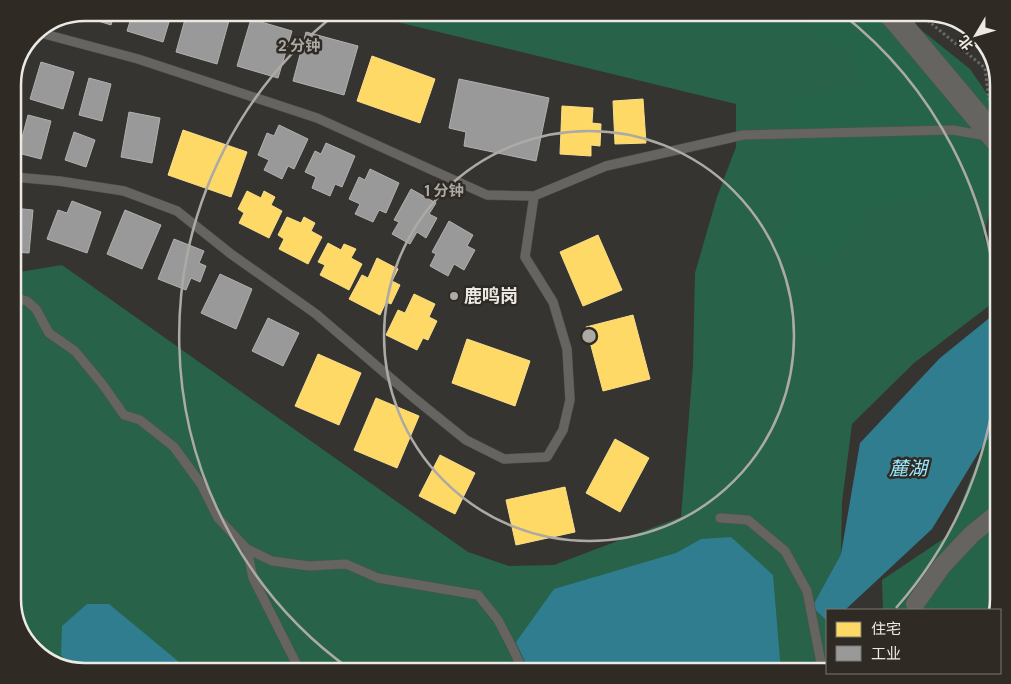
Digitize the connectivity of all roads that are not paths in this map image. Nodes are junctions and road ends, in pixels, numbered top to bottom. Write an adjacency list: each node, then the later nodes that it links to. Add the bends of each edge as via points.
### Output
1 (897, 21): 3 (street)
2 (47, 35): 6 (lane, via 138,59 317,118 487,195)
3 (990, 131)
4 (990, 138): 6 (lane, via 953,130 742,135 606,166)
5 (21, 178): 6 (lane, via 124,191 176,211 316,314 466,440 504,459 546,457 563,430 570,400 566,349 553,302 525,257)
6 (534, 196)
7 (21, 299): 10 (lane, via 36,309 49,333 75,351 124,415 140,420 174,447 201,484 218,518)
8 (720, 518): 14 (lane, via 748,520 785,551 806,591)
9 (990, 520): 11 (street, via 942,566)
10 (247, 549): 12 (lane, via 253,578); 13 (lane, via 272,561 309,566 346,564 378,578 478,595 498,620)
11 (915, 604)
12 (296, 663)
13 (519, 663)
14 (821, 663)

